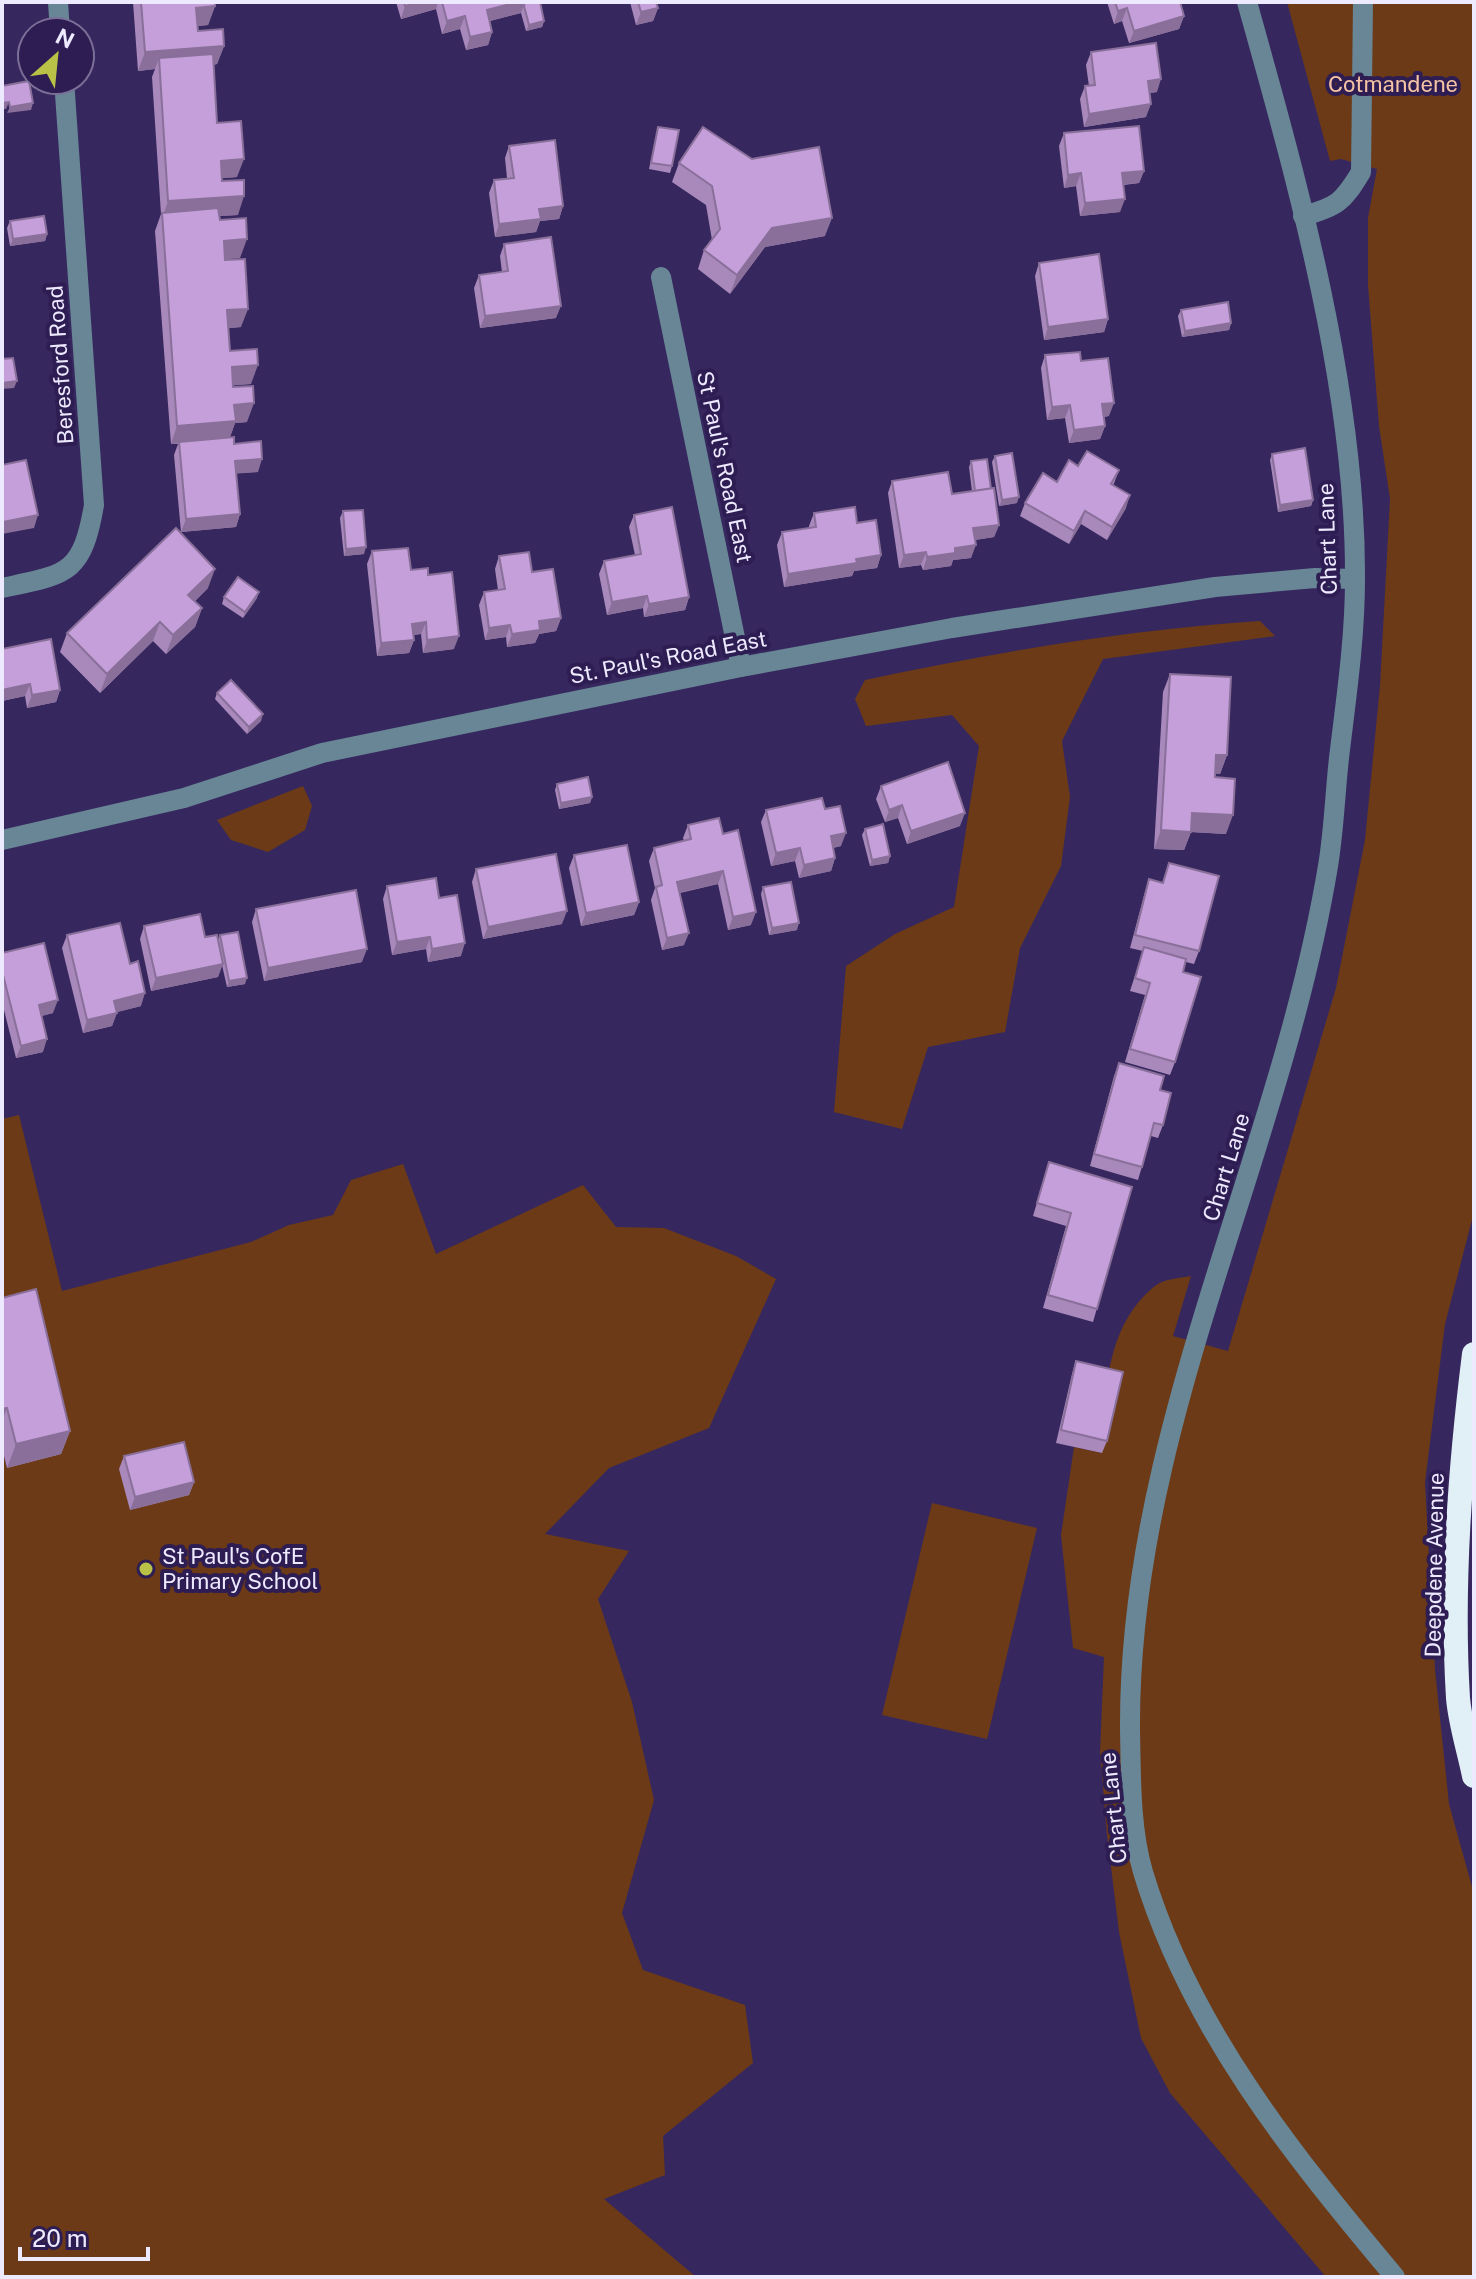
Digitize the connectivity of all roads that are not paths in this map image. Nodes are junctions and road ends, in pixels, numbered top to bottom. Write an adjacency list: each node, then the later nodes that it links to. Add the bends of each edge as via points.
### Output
1 (1247, 2): 4 (street, Chart Lane)
2 (1363, 2): 4 (street, via 1361,172 1333,208)
3 (65, 96): 7 (street, Beresford Road, via 94,505 76,565 51,578)
4 (1303, 216): 6 (street, Chart Lane, via 1338,385)
5 (661, 277): 8 (street, St Paul's Road East)
6 (1355, 579): 8 (street, St. Paul's Road East, via 1215,587); 12 (street, Chart Lane, via 1329,861 1307,975 1185,1381 1149,1523 1131,1683 1131,1782 1141,1865 1189,1990 1242,2079)
7 (2, 588)
8 (741, 667): 9 (street, St. Paul's Road East, via 322,753 184,798)
9 (2, 840)
10 (1474, 1354): 11 (highway, Deepdene Avenue, via 1459,1512 1457,1617 1458,1701)
11 (1474, 1776)
12 (1395, 2277)

